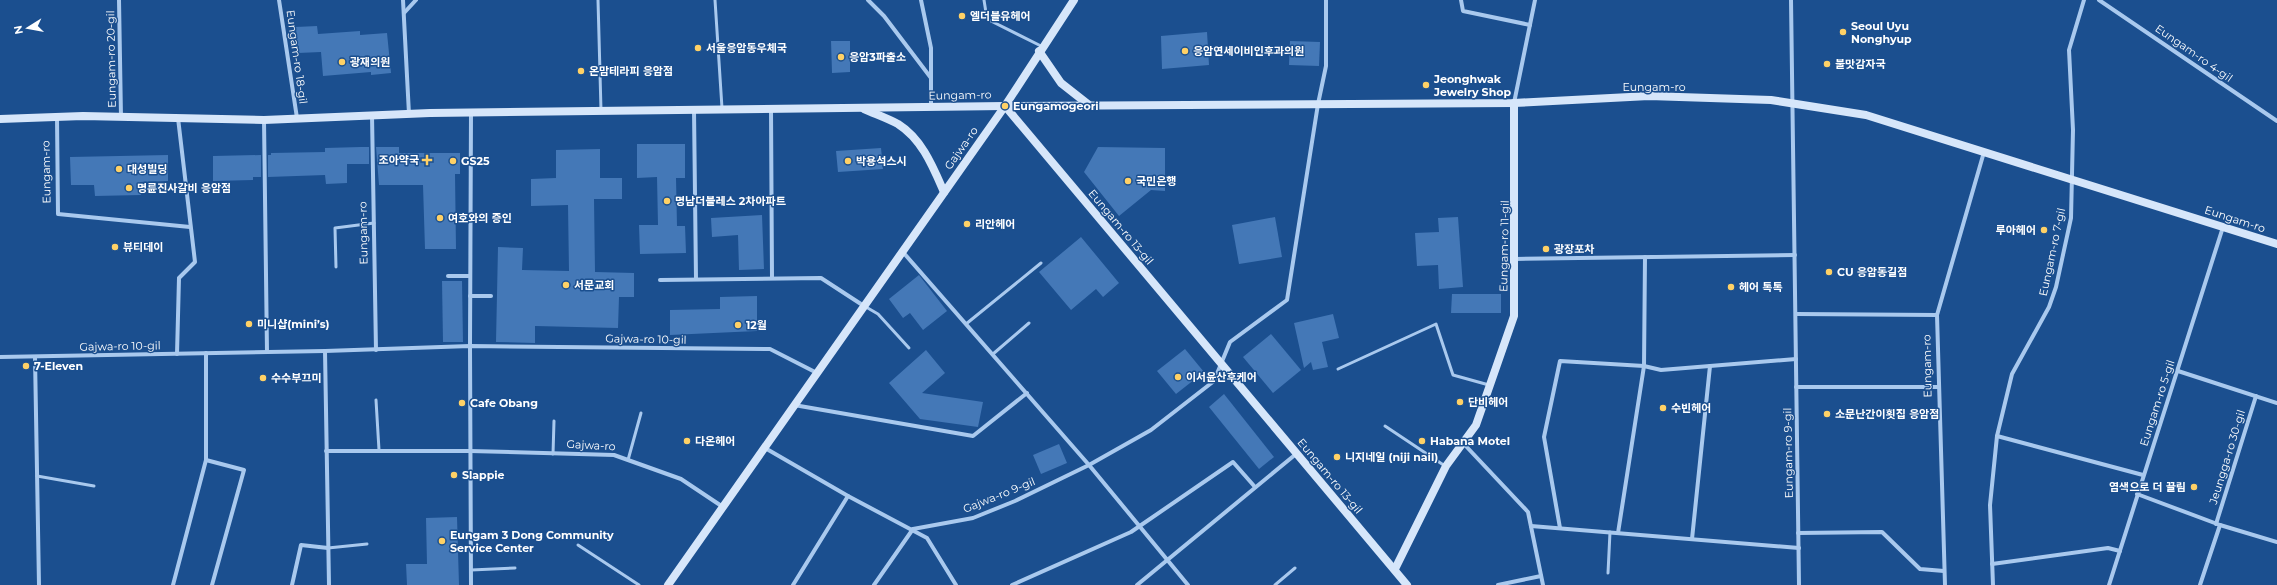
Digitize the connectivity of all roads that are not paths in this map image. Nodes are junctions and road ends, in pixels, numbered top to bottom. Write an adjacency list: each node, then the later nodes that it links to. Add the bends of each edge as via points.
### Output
1 (119, 0): 36 (street, Eungam-ro 20-gil)
2 (279, 0): 38 (street, Eungam-ro 18-gil)
3 (402, 0): 17 (street)
4 (416, 0): 17 (street)
5 (598, 0): 31 (lane)
6 (715, 0): 30 (lane)
7 (868, 0): 20 (street, via 884,16)
8 (921, 0): 20 (street, via 931,48)
9 (984, 0): 19 (lane, via 987,20)
10 (1074, 0): 19 (main road, Gajwa-ro)
11 (1326, 0): 22 (street, via 1326,66)
12 (1461, 0): 18 (street, via 1463,12)
13 (1535, 0): 18 (street)
14 (1791, 0): 23 (street, Eungam-ro 9-gil)
15 (2084, 0): 43 (street, via 2069,50 2073,130)
16 (2099, 0): 41 (street, Eungam-ro 4-gil)
17 (404, 13): 33 (street)
18 (1530, 25): 21 (street)
19 (1041, 49): 24 (main road, Gajwa-ro); 25 (main road, via 1062,84)
20 (931, 78): 26 (street)
21 (1514, 103): 22 (main road, Eungam-ro); 23 (main road, Eungam-ro, via 1649,96 1771,100); 52 (main road, Eungam-ro 11-gil)
22 (1318, 104): 25 (main road, Eungam-ro); 78 (street, via 1287,300 1230,342)
23 (1793, 105): 42 (main road, Eungam-ro, via 1866,115); 50 (street, Eungam-ro 9-gil)
24 (1005, 106): 25 (main road, Eungam-ro); 26 (main road, Eungam-ro); 44 (main road, Gajwa-ro); 78 (main road, Eungam-ro 13-gil)
25 (1089, 106)
26 (931, 107): 27 (main road, Eungam-ro)
27 (862, 108): 28 (main road, Eungam-ro); 44 (main road, via 899,125 916,140)
28 (771, 109): 30 (main road, Eungam-ro); 57 (street)
29 (694, 110): 30 (main road, Eungam-ro); 31 (main road, Eungam-ro); 58 (street)
30 (722, 110)
31 (601, 112): 32 (main road, Eungam-ro)
32 (471, 113): 33 (main road, Eungam-ro); 56 (street)
33 (409, 114): 34 (main road, Eungam-ro)
34 (372, 115): 38 (main road, Eungam-ro); 45 (street, Eungam-ro)
35 (57, 117): 36 (main road, Eungam-ro); 39 (main road, Eungam-ro); 46 (street, Eungam-ro, via 58,214)
36 (121, 117): 37 (main road, Eungam-ro)
37 (178, 118): 40 (main road, Eungam-ro); 46 (street)
38 (297, 118): 40 (main road, Eungam-ro)
39 (0, 119)
40 (264, 120): 71 (street)
41 (2277, 121)
42 (1984, 152): 43 (main road, Eungam-ro); 64 (street, Eungam-ro)
43 (2072, 180): 47 (main road, Eungam-ro); 95 (street, Eungam-ro 7-gil, via 2070,218 2056,287 2049,307 2012,374)
44 (944, 192): 49 (main road, Gajwa-ro)
45 (374, 223): 54 (lane, via 335,228); 69 (street, Eungam-ro)
46 (190, 227): 73 (street, via 195,262 179,278)
47 (2223, 227): 48 (main road, Eungam-ro); 82 (street, Eungam-ro 5-gil)
48 (2277, 244)
49 (902, 251): 62 (main road, Gajwa-ro); 66 (street)
50 (1795, 255): 51 (street); 63 (street, Eungam-ro 9-gil)
51 (1644, 257): 52 (street); 79 (street)
52 (1515, 260): 84 (main road, Eungam-ro 11-gil, via 1514,316)
53 (1041, 263): 66 (lane)
54 (336, 267)
55 (448, 276): 56 (street)
56 (470, 276): 60 (street)
57 (772, 278): 58 (street); 62 (street, via 821,278)
58 (696, 279): 59 (street)
59 (660, 280)
60 (470, 296): 61 (street); 67 (street)
61 (491, 296)
62 (864, 306): 68 (lane, via 878,314); 83 (main road, Gajwa-ro)
63 (1796, 314): 64 (street); 77 (street, Eungam-ro 9-gil)
64 (1937, 315): 86 (street, Eungam-ro)
65 (1029, 323): 74 (lane)
66 (966, 324): 74 (street)
67 (470, 346): 69 (street, Gajwa-ro 10-gil); 83 (street, Gajwa-ro 10-gil, via 770,350); 100 (street)
68 (910, 348)
69 (376, 350): 70 (street, Gajwa-ro 10-gil)
70 (325, 351): 71 (street, Gajwa-ro 10-gil); 99 (street)
71 (267, 352): 72 (street, Gajwa-ro 10-gil)
72 (206, 353): 73 (street, Gajwa-ro 10-gil); 103 (street)
73 (177, 354): 75 (street, Gajwa-ro 10-gil)
74 (992, 354): 87 (street)
75 (35, 356): 76 (street, Gajwa-ro 10-gil); 107 (street)
76 (0, 357)
77 (1796, 359): 80 (street); 85 (street, Eungam-ro 9-gil)
78 (1221, 362): 102 (main road, Eungam-ro 13-gil); 105 (street, Gajwa-ro 9-gil, via 1214,381 1151,430)
79 (1644, 366): 80 (street, via 1661,370); 117 (street, via 1560,361 1544,437); 120 (street)
80 (1710, 366): 122 (street)
81 (1338, 370): 84 (lane, via 1436,324 1453,375)
82 (2178, 371): 88 (street); 108 (street, Eungam-ro 5-gil)
83 (817, 373): 91 (main road, Gajwa-ro)
84 (1490, 385): 96 (main road, Eungam-ro 11-gil, via 1476,425)
85 (1796, 387): 86 (street); 121 (street, Eungam-ro 9-gil)
86 (1939, 387): 135 (street, Eungam-ro)
87 (1027, 394): 91 (street, via 973,436); 105 (street)
88 (2256, 396): 90 (street); 115 (street, Jeungga-ro 30-gil)
89 (376, 400): 98 (lane)
90 (2277, 403)
91 (794, 405): 97 (main road, Gajwa-ro)
92 (642, 412): 104 (lane)
93 (554, 421): 101 (lane)
94 (1385, 426): 106 (lane)
95 (1997, 436): 108 (street); 130 (street, Eungam-ro 7-gil, via 1990,505)
96 (1463, 443): 106 (main road, Eungam-ro 11-gil); 116 (street, via 1528,512)
97 (764, 448): 112 (street); 113 (main road, Gajwa-ro)
98 (379, 450): 99 (street); 100 (street)
99 (326, 451): 126 (street)
100 (470, 451): 101 (street, Gajwa-ro); 134 (street)
101 (553, 454): 104 (street, Gajwa-ro, via 614,455)
102 (1296, 454): 110 (street); 133 (main road, Eungam-ro 13-gil)
103 (206, 460): 139 (street); 140 (street, via 244,470)
104 (628, 460): 113 (street, Gajwa-ro, via 681,479)
105 (1089, 465): 114 (street); 118 (street, Gajwa-ro 9-gil, via 973,518)
106 (1446, 466): 133 (main road, Eungam-ro 11-gil)
107 (37, 476): 109 (lane); 138 (street)
108 (2143, 476): 111 (street, Eungam-ro 5-gil)
109 (94, 486)
110 (1255, 487): 114 (street, via 1233,462); 129 (street)
111 (2137, 494): 115 (street); 128 (street, Eungam-ro 5-gil)
112 (848, 496): 118 (street); 146 (street)
113 (723, 507): 145 (main road, Gajwa-ro)
114 (1139, 525): 129 (street); 149 (street, via 1131,532)
115 (2218, 525): 123 (street); 160 (street, Jeungga-ro 30-gil)
116 (1531, 526): 117 (street); 137 (street)
117 (1560, 528): 119 (street)
118 (913, 529): 147 (street); 148 (street, via 928,538)
119 (1610, 532): 120 (street); 136 (lane)
120 (1618, 533): 122 (street)
121 (1798, 533): 127 (street, Eungam-ro 9-gil); 135 (street, via 1882,532 1920,569)
122 (1692, 539): 127 (street)
123 (2277, 542)
124 (367, 544): 126 (lane)
125 (578, 545): 144 (lane)
126 (328, 548): 141 (street, via 301,545); 142 (street)
127 (1798, 548): 156 (street, Eungam-ro 9-gil)
128 (2120, 551): 130 (street, via 2108,548); 159 (street, Eungam-ro 5-gil)
129 (1167, 559): 150 (street); 151 (street)
130 (1992, 564): 158 (street, Eungam-ro 7-gil)
131 (515, 568): 134 (lane)
132 (1295, 568): 152 (lane)
133 (1395, 569): 153 (main road, Eungam-ro 13-gil)
134 (471, 570): 143 (street)
135 (1944, 571): 157 (street, Eungam-ro)
136 (1608, 572)
137 (1541, 576): 154 (street); 155 (street)
138 (39, 585)
139 (173, 585)
140 (212, 585)
141 (292, 585)
142 (329, 585)
143 (471, 585)
144 (639, 585)
145 (668, 585)
146 (793, 585)
147 (874, 585)
148 (956, 585)
149 (1012, 585)
150 (1137, 585)
151 (1188, 585)
152 (1275, 585)
153 (1407, 585)
154 (1498, 585)
155 (1543, 585)
156 (1799, 585)
157 (1945, 585)
158 (1993, 585)
159 (2109, 585)
160 (2200, 585)

